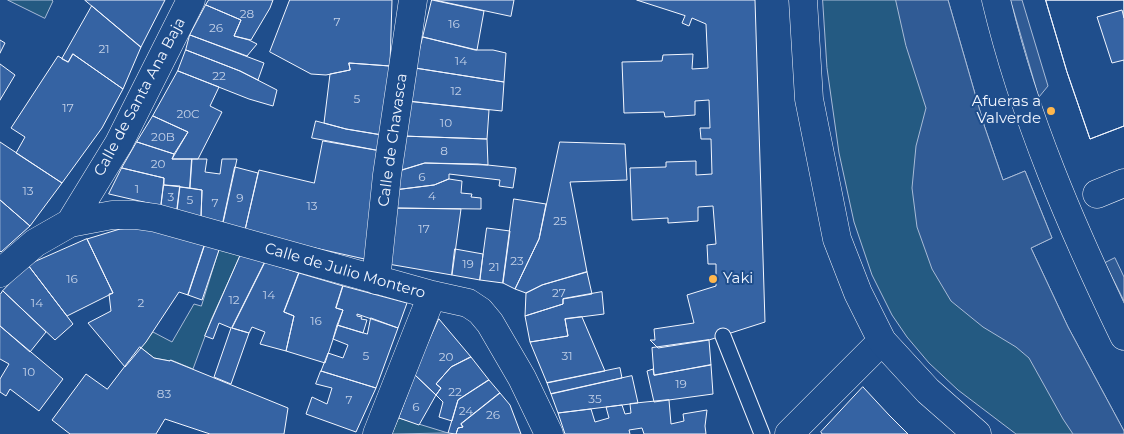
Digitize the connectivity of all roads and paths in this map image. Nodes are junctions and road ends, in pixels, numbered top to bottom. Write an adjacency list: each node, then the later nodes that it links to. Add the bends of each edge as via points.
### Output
1 (192, 0): 7 (street, Calle de Santa Ana Baja, via 119,143)
2 (413, 0): 9 (street, Calle de Chavasca, via 387,176)
3 (803, 0): 13 (street, via 809,99 837,239 858,293)
4 (996, 0): 12 (street, via 1031,121 1070,221)
5 (1124, 183): 6 (street)
6 (1097, 194)
7 (70, 223): 8 (street, via 35,242); 9 (street, Calle de Julio Montero, via 112,215 156,218)
8 (0, 273)
9 (376, 280): 10 (street, Calle de Julio Montero)
10 (432, 295): 14 (street); 15 (street, Calle de Julio Montero, via 468,303 480,311 522,378)
11 (723, 336): 16 (lane)
12 (1124, 336)
13 (882, 341): 17 (street); 18 (street, via 928,391)
14 (377, 434)
15 (549, 434)
16 (762, 434)
17 (789, 434)
18 (976, 434)

